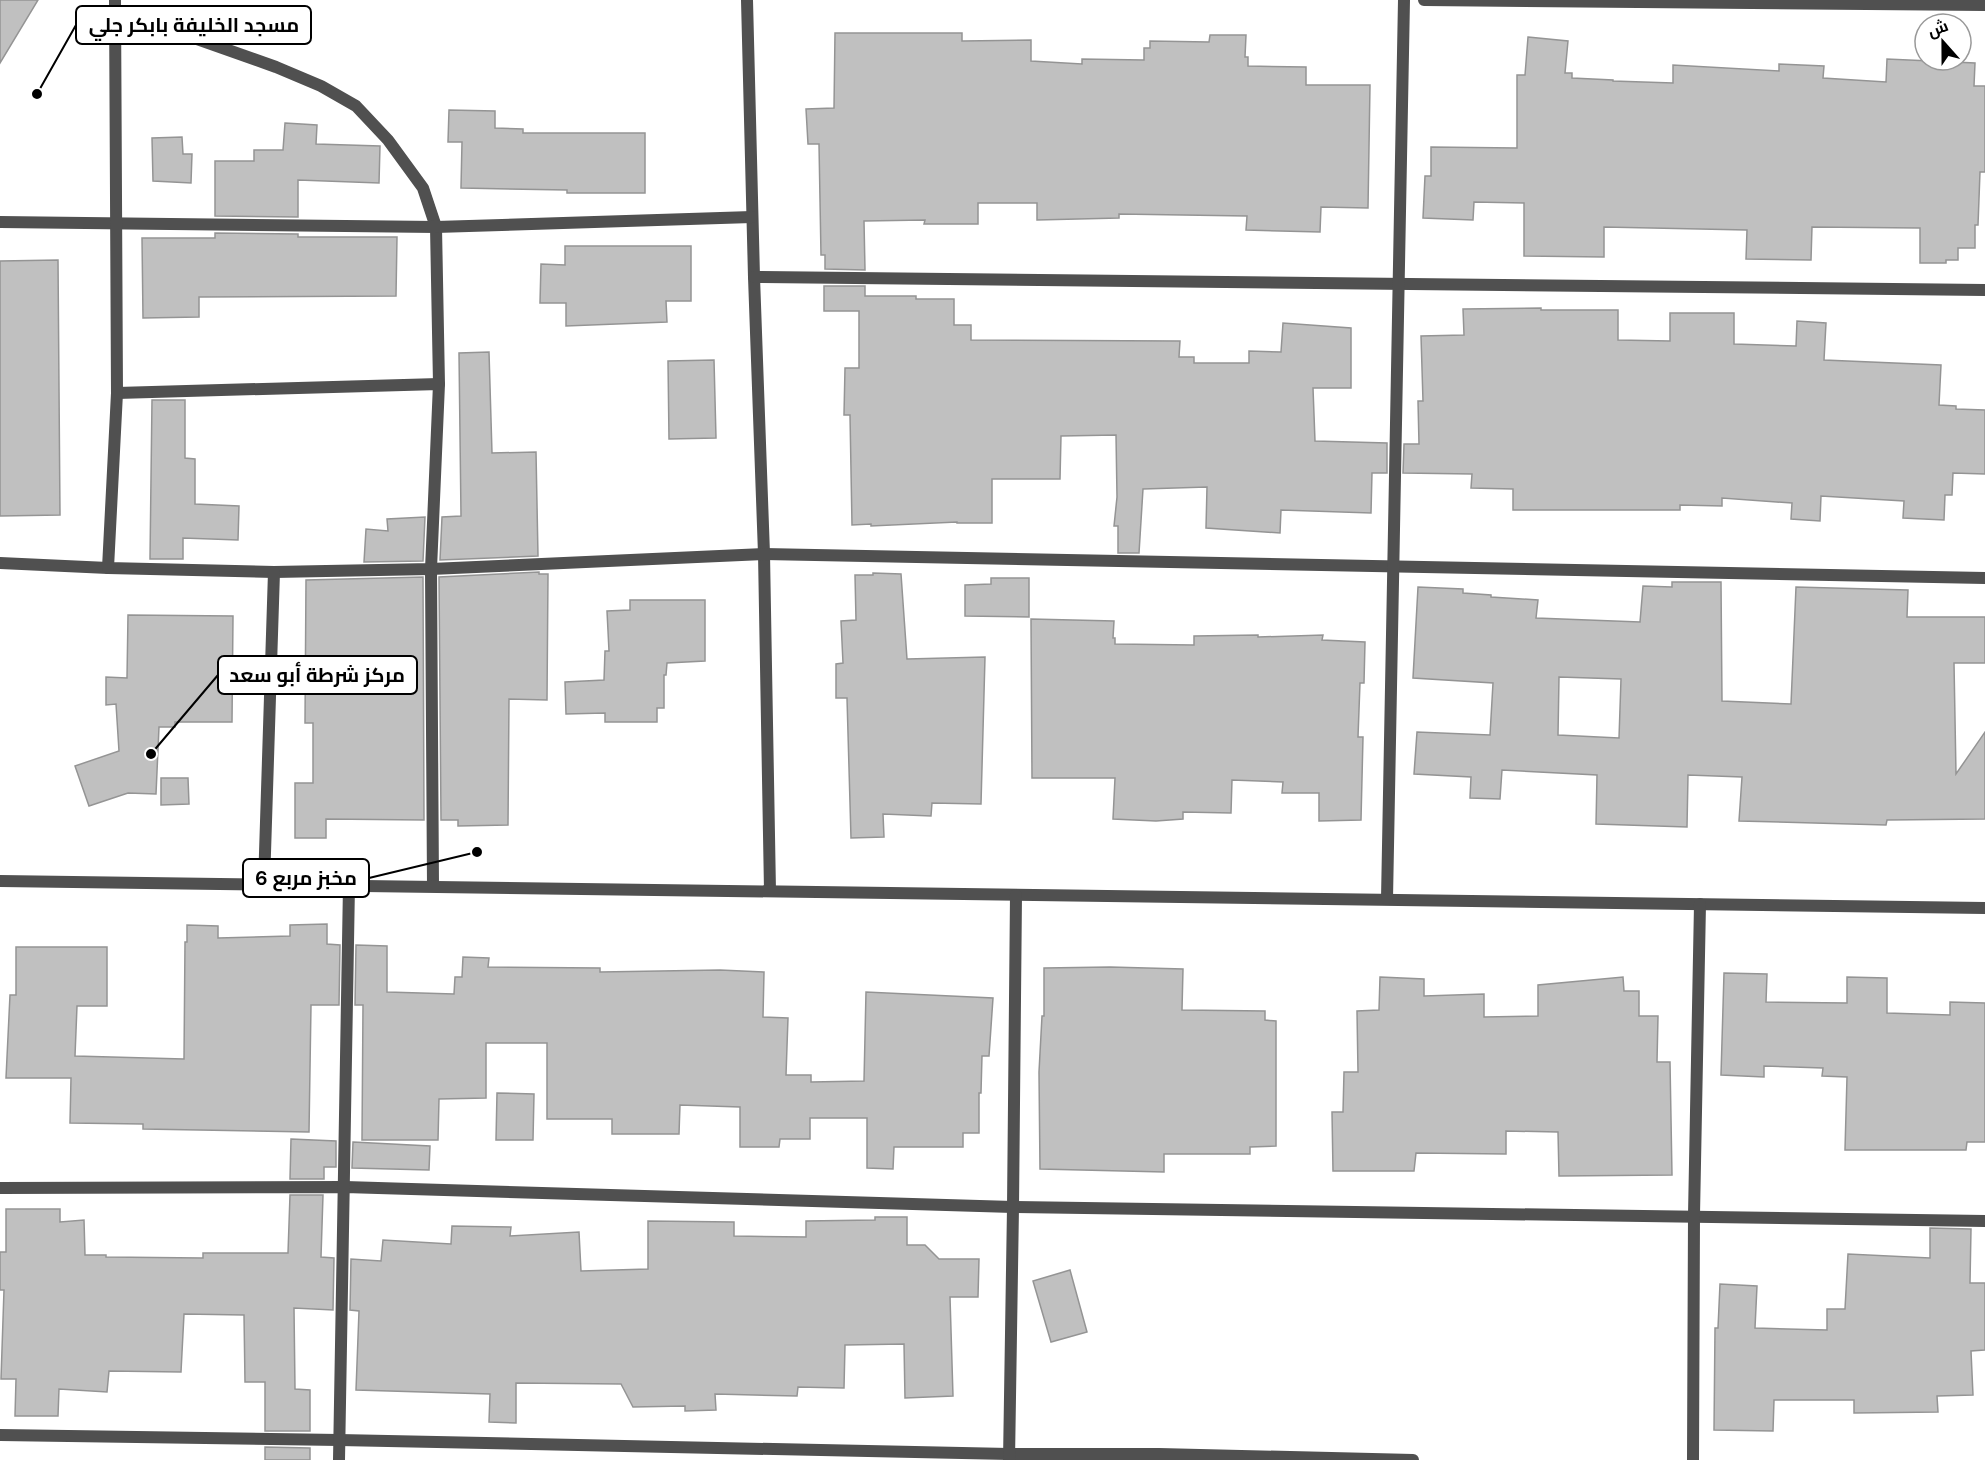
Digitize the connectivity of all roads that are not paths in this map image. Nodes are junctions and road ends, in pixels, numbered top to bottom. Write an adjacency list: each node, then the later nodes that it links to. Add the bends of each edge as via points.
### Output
1 (747, 0): 7 (street)
2 (1404, 0): 12 (street)
3 (1424, 0): 4 (street)
4 (1753, 1): 6 (street)
5 (115, 5): 9 (street); 10 (street, via 276,66 356,106 388,140 423,188)
6 (1985, 5)
7 (752, 217): 10 (street); 11 (street)
8 (0, 222): 9 (street)
9 (116, 223): 10 (street); 15 (street)
10 (436, 226): 14 (street)
11 (754, 277): 12 (street); 16 (street)
12 (1399, 284): 13 (street); 18 (street)
13 (1985, 290)
14 (439, 384): 15 (street); 20 (street)
15 (117, 393): 19 (street)
16 (764, 554): 18 (street); 20 (street); 27 (street)
17 (0, 563): 19 (street)
18 (1394, 566): 22 (street); 29 (street)
19 (108, 568): 21 (street)
20 (432, 569): 21 (street); 26 (street)
21 (274, 572): 24 (street)
22 (1985, 578)
23 (0, 881): 24 (street)
24 (264, 884): 25 (street)
25 (349, 885): 26 (street); 32 (street)
26 (433, 886): 27 (street)
27 (770, 891): 28 (street)
28 (1016, 895): 29 (street); 34 (street)
29 (1387, 899): 30 (street)
30 (1700, 904): 31 (street); 35 (street)
31 (1985, 908)
32 (345, 1187): 33 (street); 34 (street); 38 (street)
33 (0, 1188)
34 (1013, 1207): 35 (street); 39 (street)
35 (1694, 1215): 36 (street); 42 (street)
36 (1985, 1221)
37 (0, 1435): 38 (street)
38 (339, 1440): 39 (street); 40 (street)
39 (1009, 1457): 41 (street, via 1159,1454)
40 (339, 1460)
41 (1413, 1460)
42 (1693, 1460)

